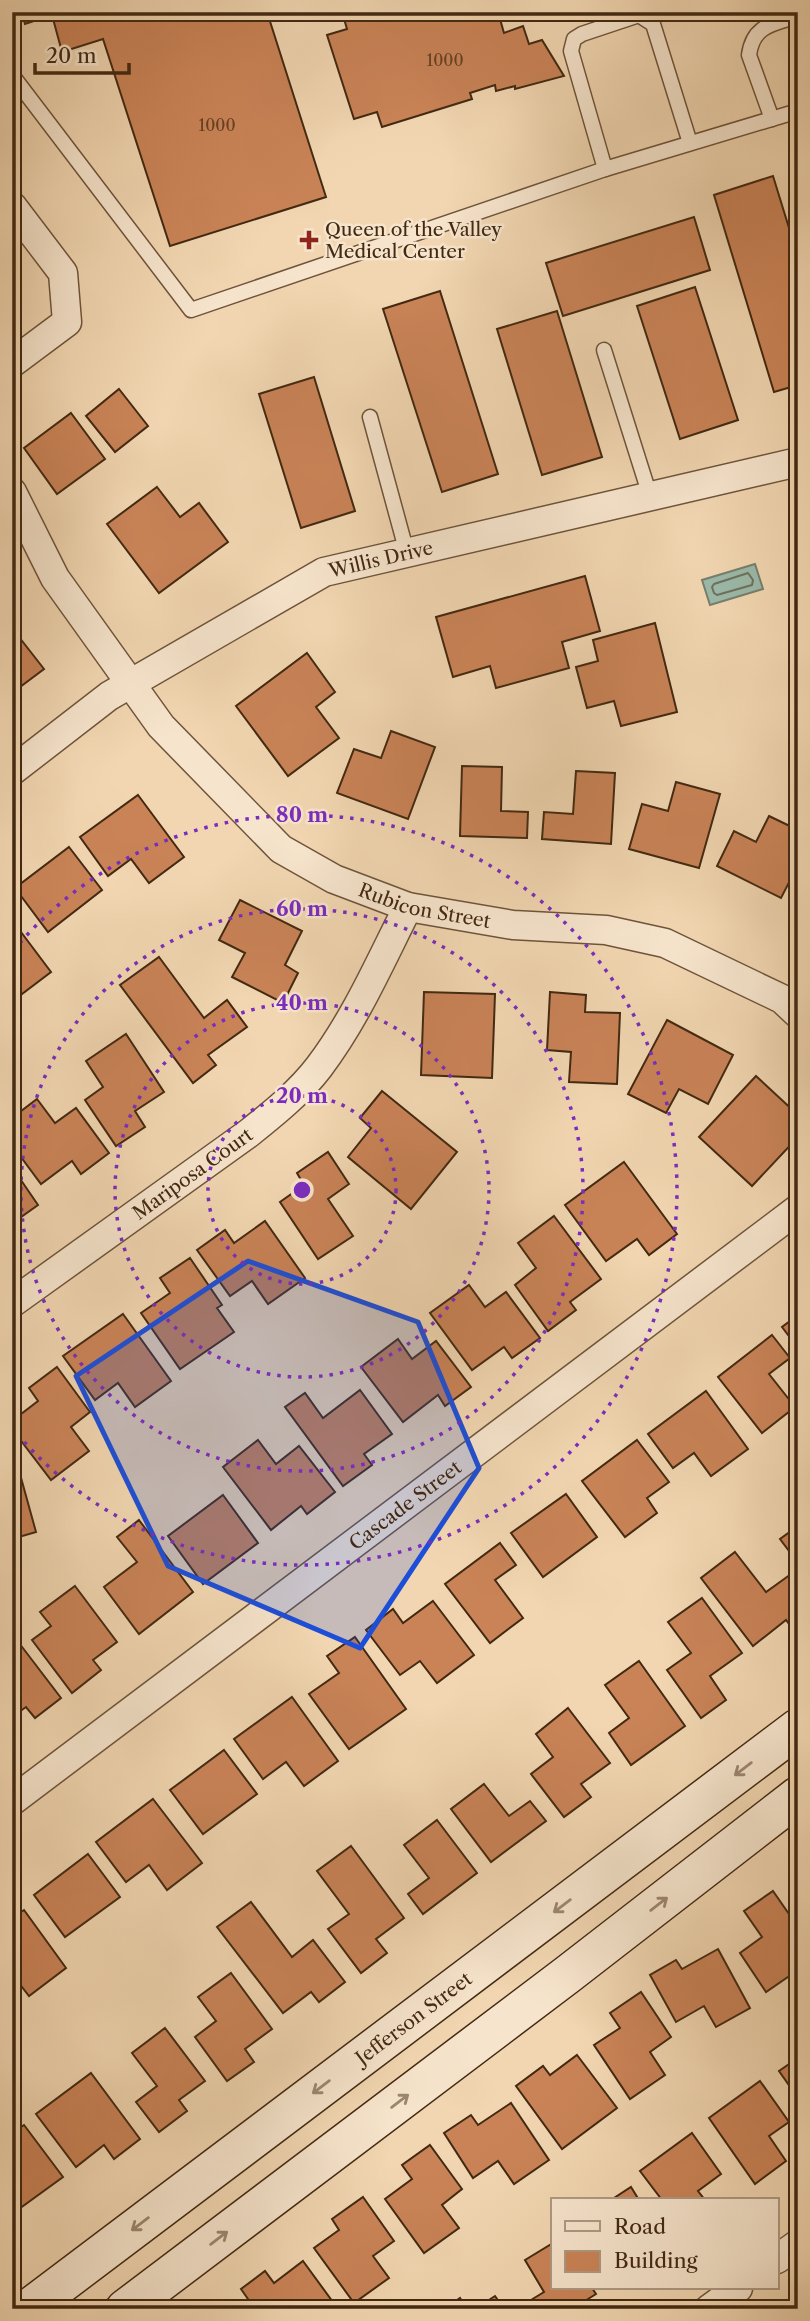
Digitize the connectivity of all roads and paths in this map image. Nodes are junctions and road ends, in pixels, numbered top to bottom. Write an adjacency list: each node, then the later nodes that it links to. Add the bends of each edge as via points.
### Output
1 (798, 16): 4 (lane, via 758,31 751,45 749,55)
2 (12, 75): 6 (lane, via 191,310)
3 (798, 111): 4 (lane)
4 (772, 119): 5 (lane)
5 (690, 143): 6 (lane); 6 (lane, via 653,24 639,15 582,34 574,39 571,51)
6 (605, 169)
7 (12, 206): 9 (street, via 63,273 67,322)
8 (604, 350): 13 (lane)
9 (12, 363)
10 (370, 416): 14 (lane)
11 (798, 462): 13 (street, Willis Drive)
12 (12, 492): 15 (street, Rubicon Street, via 55,578)
13 (650, 496): 14 (street, Willis Drive)
14 (407, 553): 15 (street, Willis Drive, via 324,572)
15 (131, 684): 16 (street, Willis Drive); 17 (street, Rubicon Street, via 161,726 281,849 334,879)
16 (12, 771)
17 (408, 907): 18 (street, Rubicon Street, via 513,925 606,930 665,943 782,999); 20 (street, Mariposa Court, via 347,1027 318,1069 282,1107)
18 (798, 1014)
19 (798, 1209): 23 (street, Cascade Street)
20 (12, 1303)
21 (798, 1728): 27 (main road, Jefferson Street, one-way to 27)
22 (798, 1796): 28 (main road, one-way to 22)
23 (12, 1801)
24 (798, 2244): 25 (street)
25 (778, 2258)
26 (735, 2290): 29 (street)
27 (28, 2309)
28 (125, 2309)
29 (709, 2309)

